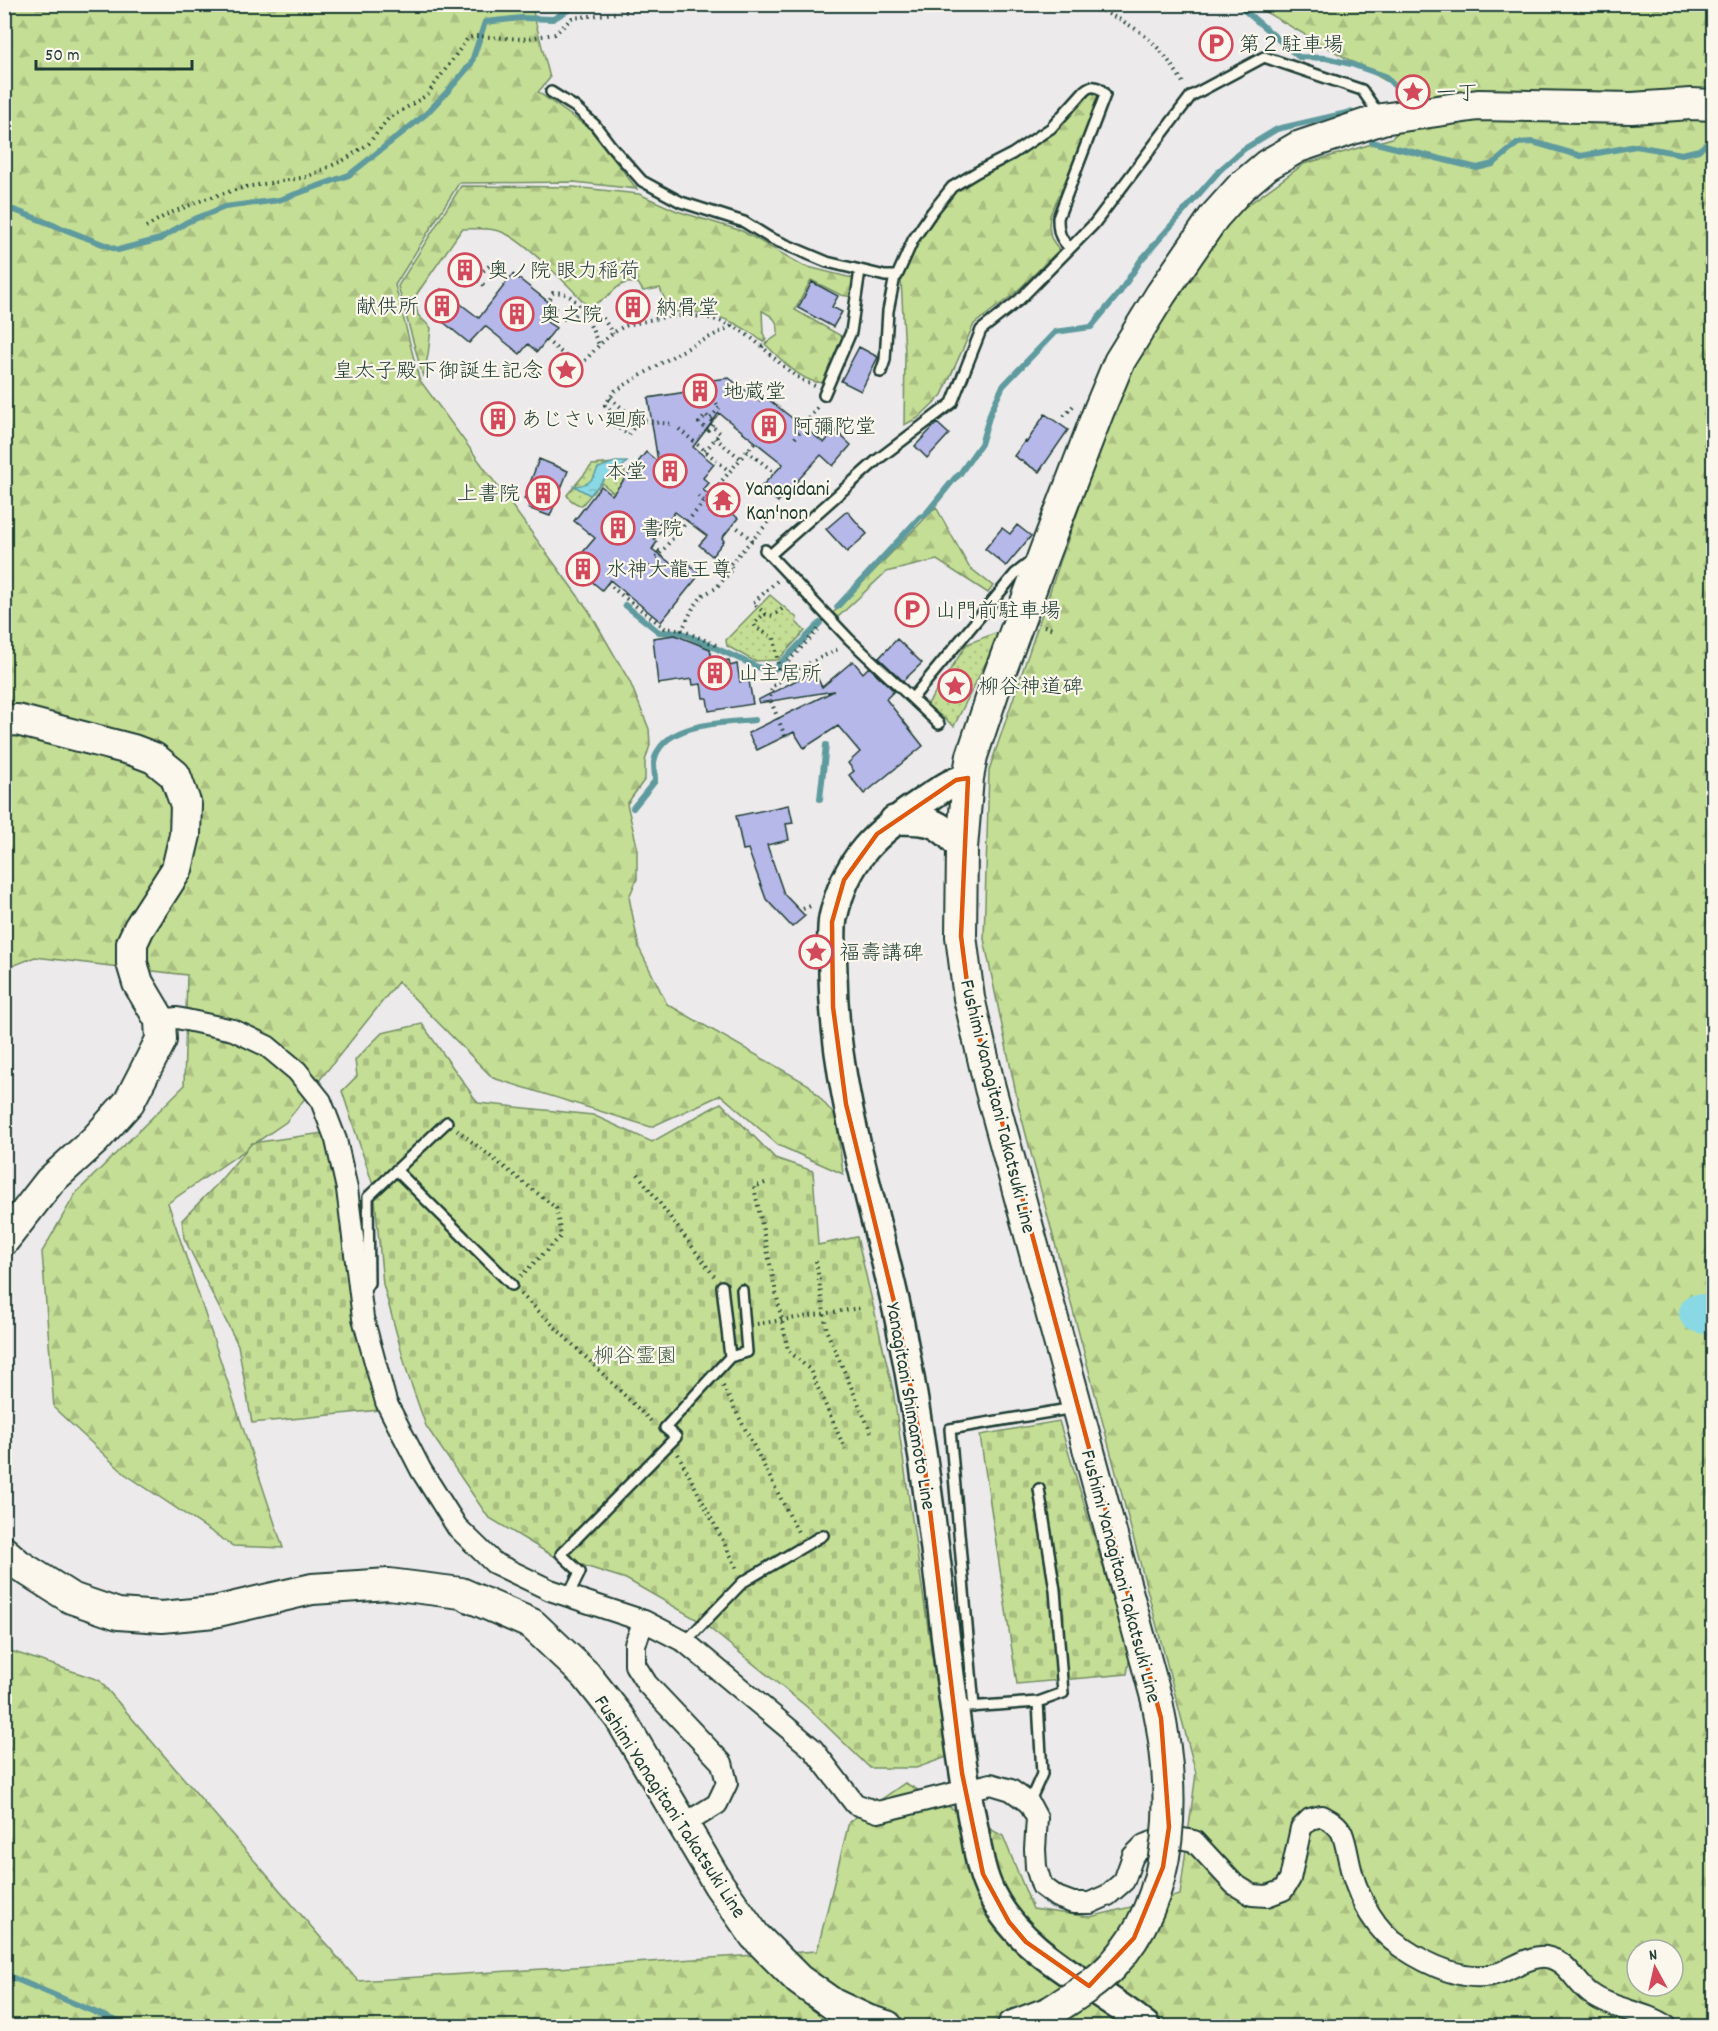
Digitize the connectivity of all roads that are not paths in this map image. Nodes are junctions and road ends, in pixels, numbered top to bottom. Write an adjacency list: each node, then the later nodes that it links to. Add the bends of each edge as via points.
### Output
1 (551, 93): 5 (lane, via 595,124 642,181 681,202 744,222 826,262)
2 (1713, 105): 3 (main road, Fushimi Yanagitani Takatsuki Line, via 1478,105)
3 (1382, 119): 4 (lane, via 1362,90 1264,57 1191,96 1095,224); 9 (main road, Fushimi Yanagitani Takatsuki Line, via 1298,147 1267,165 1214,217 1119,362)
4 (1070, 248): 6 (lane, via 1062,241 1058,218 1105,95 1096,87 1085,90 1051,128 952,187 914,240); 12 (lane, via 1019,300 981,330 952,403 767,552 849,639)
5 (860, 270): 6 (lane); 8 (lane, via 851,332)
6 (895, 276): 7 (lane)
7 (881, 372)
8 (826, 391)
9 (1045, 551): 10 (lane, via 1015,574); 13 (main road, Fushimi Yanagitani Takatsuki Line, via 998,678)
10 (915, 695)
11 (4, 721): 16 (main road, via 17,720 133,750 154,758 175,775 186,805 185,836 177,868 132,944 138,983)
12 (939, 724)
13 (968, 778): 14 (main road, Yanagitani Shimamoto Line, via 956,780); 15 (main road, Fushimi Yanagitani Takatsuki Line)
14 (894, 820): 15 (main road, via 926,820 944,828); 33 (main road, Yanagitani Shimamoto Line, via 871,842 844,880 832,922 833,1007 846,1104 898,1318)
15 (962, 849): 25 (main road, Fushimi Yanagitani Takatsuki Line, via 961,936 969,998)
16 (160, 1020): 19 (main road, via 161,1040 129,1102 50,1181); 23 (street, via 177,1018 233,1030 267,1046 297,1071 321,1101 336,1140 347,1189)
17 (447, 1122): 18 (lane)
18 (396, 1170): 20 (lane); 23 (lane, via 368,1197 369,1283)
19 (4, 1240)
20 (512, 1285)
21 (722, 1286): 24 (lane)
22 (742, 1290): 24 (lane, via 747,1352)
23 (360, 1295): 29 (street, via 386,1402 421,1470 457,1527 494,1563)
24 (730, 1357): 29 (lane, via 665,1428 676,1437 561,1554 580,1572)
25 (1077, 1408): 33 (lane, via 950,1429); 38 (main road, Fushimi Yanagitani Takatsuki Line, bridge, via 1157,1701 1169,1827 1163,1867 1134,1938 1112,1966 1082,1991 1050,2012)
26 (1039, 1490): 32 (lane, via 1055,1590 1063,1693)
27 (823, 1535): 31 (lane, via 744,1581)
28 (4, 1552): 36 (main road, Fushimi Yanagitani Takatsuki Line, via 71,1598 118,1614 162,1617 204,1613 312,1589 389,1584 461,1593 532,1624 586,1675 620,1718)
29 (568, 1596): 30 (street)
30 (644, 1620): 31 (street); 36 (street, via 635,1644 635,1665 647,1684 722,1763 727,1783 717,1804)
31 (685, 1642): 34 (street, via 813,1749 855,1804 878,1812)
32 (1038, 1702): 33 (lane); 35 (lane, via 1042,1774)
33 (964, 1708): 34 (main road, Yanagitani Shimamoto Line)
34 (966, 1792): 35 (street, via 991,1784 1011,1790); 39 (main road, Yanagitani Shimamoto Line, via 983,1874 1009,1922 1026,1942)
35 (1029, 1803): 40 (street, via 1037,1818 1036,1867 1042,1886 1073,1903 1090,1903 1108,1895 1124,1881 1133,1856 1144,1845 1178,1838 1194,1841 1234,1884 1252,1895 1267,1896 1283,1890 1290,1879 1301,1828 1310,1819 1322,1816 1333,1821 1342,1833 1364,1906 1398,1946 1448,1971 1472,1976 1497,1974 1545,1957 1564,1964 1591,1994)
36 (683, 1825): 37 (main road, Fushimi Yanagitani Takatsuki Line, via 719,1885 755,1936 776,1958 833,2004)
37 (887, 2026)
38 (1013, 2026)
39 (1146, 2026)
40 (1666, 2026)

